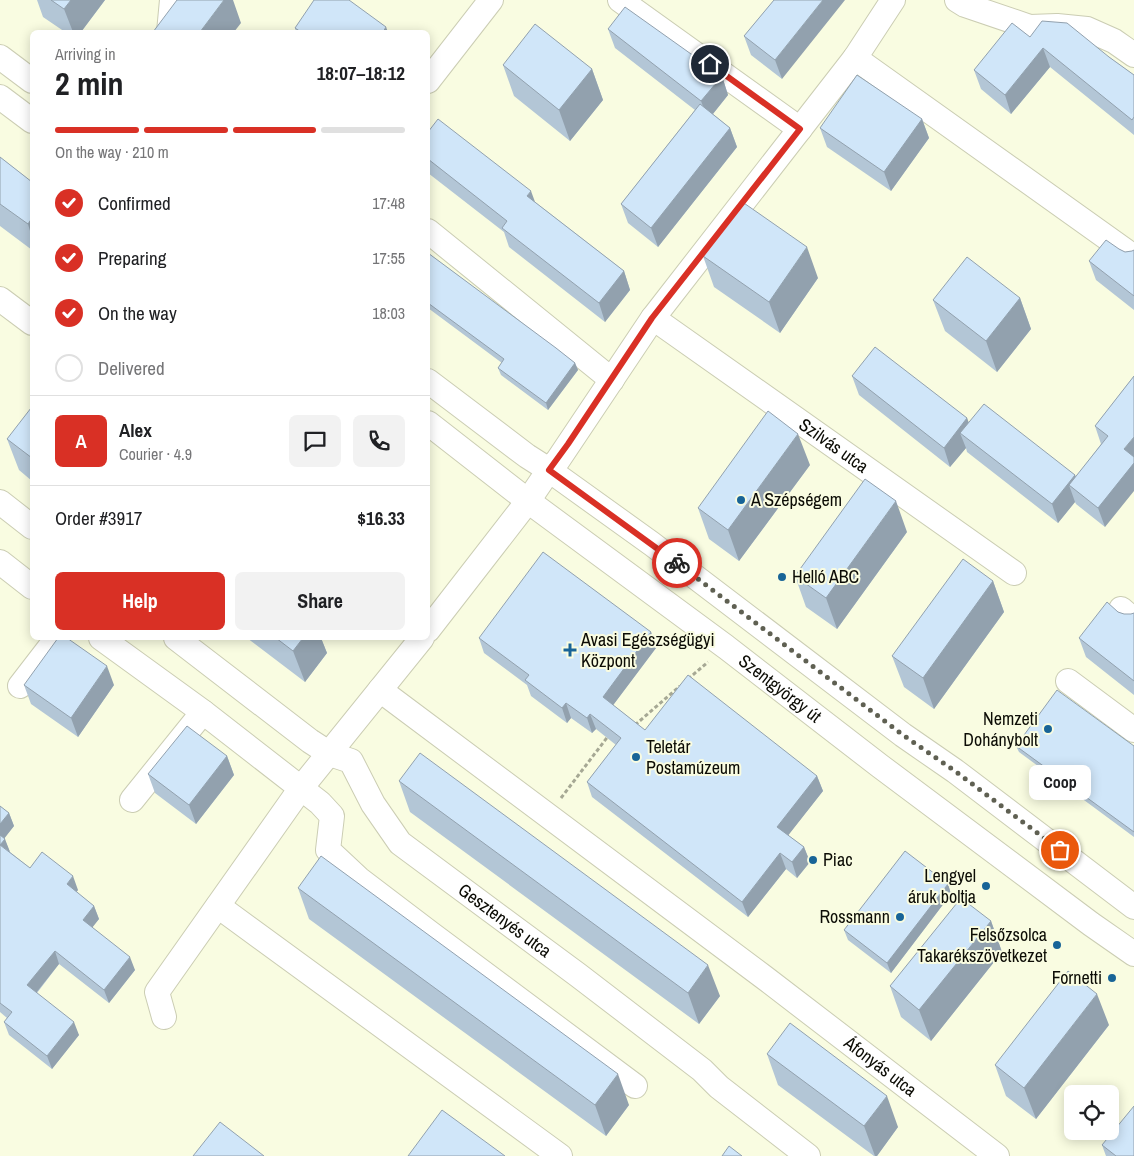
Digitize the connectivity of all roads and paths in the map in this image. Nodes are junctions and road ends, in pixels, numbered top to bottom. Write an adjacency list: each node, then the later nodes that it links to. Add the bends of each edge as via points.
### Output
1 (172, 0): 6 (street)
2 (491, 0): 10 (street)
3 (620, 0): 14 (street)
4 (894, 0): 9 (street)
5 (957, 0): 7 (street, via 1030,27 1086,29 1114,41)
6 (169, 30)
7 (1134, 55)
8 (0, 57): 11 (street)
9 (855, 58): 14 (street); 16 (street)
10 (430, 78)
11 (30, 80)
12 (0, 98): 13 (street)
13 (30, 120)
14 (800, 129): 18 (street)
15 (430, 233): 20 (street)
16 (1134, 257)
17 (0, 299): 19 (street)
18 (652, 318): 20 (street); 28 (street, Szilvás utca)
19 (30, 322)
20 (612, 380): 23 (street)
21 (430, 383): 23 (street)
22 (430, 425): 24 (street, Szentgyörgy út)
23 (549, 470): 24 (street); 43 (street)
24 (528, 501): 30 (street); 35 (street, Szentgyörgy út)
25 (0, 502): 26 (street)
26 (30, 525)
27 (0, 562): 29 (street)
28 (1014, 573)
29 (30, 584)
30 (431, 621)
31 (55, 640): 37 (street)
32 (104, 640): 39 (street)
33 (179, 640): 44 (street, Gesztenyés utca)
34 (420, 640): 38 (street)
35 (726, 647): 40 (path); 45 (street, Szentgyörgy út)
36 (1068, 681): 41 (street)
37 (20, 686)
38 (380, 690): 44 (street); 48 (street)
39 (203, 712): 46 (street); 47 (street)
40 (633, 726)
41 (1134, 730)
42 (610, 734): 48 (path)
43 (903, 735): 45 (street); 50 (street)
44 (330, 754): 46 (street); 55 (street, Gesztenyés utca, via 351,761 373,804 400,843 702,1070)
45 (880, 766): 51 (street, Szentgyörgy út)
46 (302, 788): 49 (street); 53 (street, via 332,816 328,850 359,879)
47 (132, 800)
48 (548, 816): 56 (street, Áfonyás utca)
49 (218, 906): 52 (street, via 157,992); 54 (street)
50 (1134, 907)
51 (1134, 954)
52 (164, 1017)
53 (635, 1086)
54 (560, 1156)
55 (808, 1156)
56 (997, 1156)

